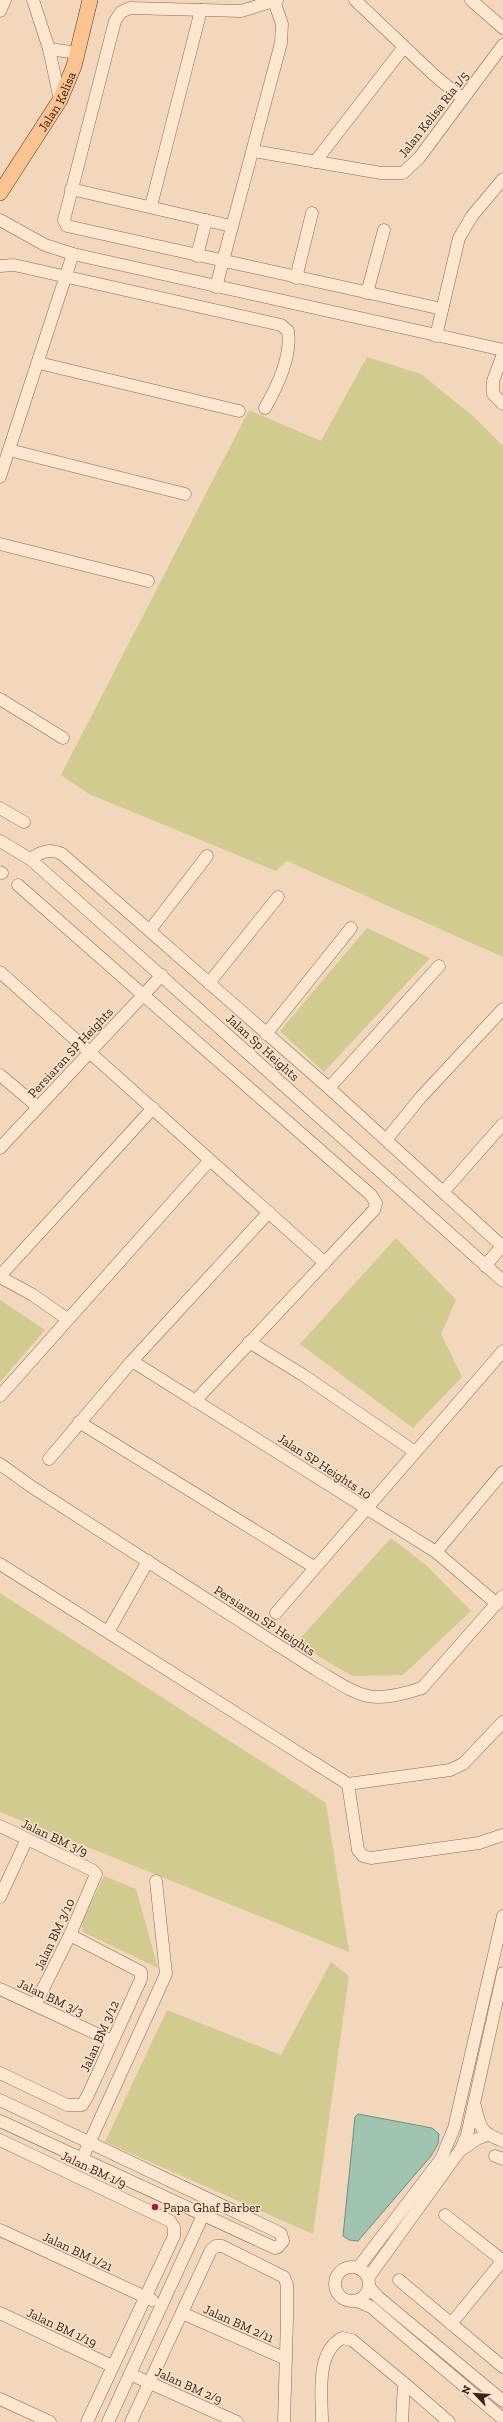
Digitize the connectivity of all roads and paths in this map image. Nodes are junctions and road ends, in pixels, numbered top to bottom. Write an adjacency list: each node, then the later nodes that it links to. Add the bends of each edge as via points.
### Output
1 (5, 0): 8 (street)
2 (32, 0): 12 (street)
3 (90, 0): 13 (main road, Jalan Kelisa)
4 (355, 0): 11 (street)
5 (471, 0): 9 (street)
6 (276, 1): 7 (street, via 241,11); 16 (street, via 282,35)
7 (201, 10): 19 (street, via 130,8 118,16); 21 (street)
8 (0, 11)
9 (503, 28)
10 (503, 45): 14 (street, Jalan Kelisa Ria 1/5)
11 (404, 47): 14 (street); 17 (street)
12 (49, 49): 13 (street); 15 (street)
13 (78, 53): 15 (main road, Jalan Kelisa)
14 (463, 99): 17 (street, Jalan Kelisa Ria 1/5, via 419,158 403,173 381,173)
15 (60, 100): 20 (main road, Jalan Kelisa)
16 (253, 151): 17 (street, Jalan Kelisa Ria 1/5); 25 (street)
17 (315, 162)
18 (503, 179): 35 (street, via 472,216 461,234)
19 (71, 189): 21 (street); 28 (street, via 64,220 67,226)
20 (0, 193)
21 (151, 206): 24 (street)
22 (312, 213): 32 (street)
23 (0, 220): 27 (street, via 45,245)
24 (206, 220): 25 (street); 28 (street)
25 (231, 226): 29 (street)
26 (384, 230): 34 (street)
27 (73, 254): 31 (street); 33 (street)
28 (197, 256): 29 (street)
29 (224, 262): 32 (street); 33 (street)
30 (0, 266): 31 (street, via 14,265)
31 (66, 277): 39 (street); 41 (street, via 281,325 288,331 288,348 275,391)
32 (296, 278): 34 (street)
33 (216, 287): 36 (street)
34 (367, 293): 35 (street)
35 (442, 309): 36 (street)
36 (436, 336): 37 (street)
37 (503, 350)
38 (503, 354): 40 (street, via 493,381 493,394)
39 (39, 363): 42 (street); 43 (street)
40 (503, 404)
41 (265, 408)
42 (239, 411)
43 (9, 450): 44 (street); 45 (street)
44 (0, 477)
45 (185, 494)
46 (0, 544): 47 (street)
47 (148, 581)
48 (0, 699): 49 (street)
49 (63, 738)
50 (0, 808): 51 (street)
51 (24, 822)
52 (0, 841): 54 (street, Jalan Sp Heights)
53 (207, 856): 58 (street)
54 (30, 859): 58 (street, via 46,850 62,854); 61 (street, Jalan Sp Heights)
55 (18, 885): 63 (street)
56 (278, 897): 62 (street)
57 (351, 928): 65 (street)
58 (150, 930): 62 (street)
59 (439, 966): 68 (street)
60 (0, 972): 66 (street)
61 (162, 975): 63 (street, Persiaran SP Heights); 79 (street, Jalan Sp Heights)
62 (209, 983): 65 (street)
63 (142, 996): 66 (street, Persiaran SP Heights); 78 (street, via 370,1195 376,1203 374,1210)
64 (503, 1009): 72 (street, via 421,1097)
65 (266, 1034): 68 (street)
66 (89, 1051): 69 (street, Persiaran SP Heights); 70 (street)
67 (0, 1075): 69 (street)
68 (329, 1088): 72 (street)
69 (38, 1107): 73 (street, Persiaran SP Heights)
70 (153, 1108): 74 (street); 80 (street)
71 (503, 1124): 75 (street)
72 (386, 1140): 75 (street)
73 (0, 1148)
74 (210, 1160): 76 (street); 82 (street)
75 (444, 1191): 77 (street)
76 (269, 1212): 78 (street); 85 (street)
77 (503, 1245): 79 (street)
78 (325, 1263): 83 (street)
79 (485, 1266): 81 (street, Jalan Sp Heights)
80 (0, 1276): 82 (street)
81 (503, 1282)
82 (67, 1319): 86 (street)
83 (249, 1342): 87 (street); 89 (street, via 303,1375)
84 (503, 1351): 89 (street)
85 (132, 1361): 87 (street, Jalan SP Heights 10); 88 (street)
86 (0, 1396)
87 (195, 1401): 93 (street, Jalan SP Heights 10)
88 (79, 1422): 90 (street); 97 (street)
89 (415, 1452): 93 (street)
90 (49, 1459)
91 (0, 1464): 95 (street, Persiaran SP Heights, via 32,1488)
92 (503, 1472): 94 (street)
93 (365, 1508): 94 (street, Jalan SP Heights 10); 97 (street)
94 (436, 1552): 98 (street, Jalan SP Heights 10)
95 (148, 1561): 98 (street, Persiaran SP Heights, via 315,1669 369,1698 406,1694 422,1688); 100 (street)
96 (0, 1564): 100 (street)
97 (314, 1567): 99 (street)
98 (500, 1600)
99 (276, 1613)
100 (108, 1632): 102 (street)
101 (503, 1722): 102 (street, via 463,1764 450,1770)
102 (348, 1784): 104 (street, via 358,1850 363,1856 371,1858 480,1843)
103 (0, 1826): 105 (street, Jalan BM 3/9)
104 (503, 1835)
105 (27, 1839): 106 (street, Jalan BM 3/9); 108 (street)
106 (96, 1874): 110 (street, Jalan BM 3/10)
107 (156, 1881): 122 (street, via 166,1974)
108 (0, 1897)
109 (503, 1916): 130 (street, via 461,2106 452,2134 441,2159)
110 (70, 1935): 113 (street, Jalan BM 3/10); 114 (street, Jalan BM 3/12, via 141,1972 141,1979)
111 (503, 1973): 117 (street)
112 (0, 1989): 113 (street, Jalan BM 3/3)
113 (35, 2005): 114 (street, Jalan BM 3/3)
114 (112, 2041): 115 (street, Jalan BM 3/12, via 87,2098 82,2105 76,2107)
115 (0, 2073)
116 (0, 2100): 122 (street)
117 (474, 2104): 119 (street, via 478,2122); 123 (street, via 467,2135)
118 (0, 2121): 124 (street)
119 (487, 2135): 121 (street); 123 (street)
120 (0, 2140): 133 (street, Jalan BM 1/9, via 170,2221 174,2227 174,2236)
121 (503, 2141)
122 (90, 2142): 124 (street); 125 (street)
123 (459, 2152): 132 (street)
124 (82, 2159): 127 (street)
125 (210, 2200): 127 (street); 127 (street, via 281,2234 283,2241 275,2248)
126 (445, 2215): 129 (street)
127 (203, 2216): 135 (street)
128 (0, 2230): 133 (street, Jalan BM 1/21)
129 (503, 2260): 138 (street)
130 (358, 2268): 132 (street); 134 (street, via 347,2268 336,2281 337,2292 341,2297)
131 (399, 2280): 138 (street)
132 (368, 2282): 134 (street, via 365,2296); 146 (street, via 378,2297)
133 (145, 2297): 135 (street, Jalan BM 1/21); 140 (street)
134 (357, 2301): 147 (street, via 371,2307)
135 (162, 2304): 142 (street)
136 (182, 2313): 139 (street, Jalan BM 2/11); 139 (street, via 211,2250 216,2246 222,2246 284,2277); 143 (street)
137 (0, 2314): 140 (street, Jalan BM 1/19)
138 (451, 2324): 141 (street)
139 (286, 2359): 153 (street)
140 (112, 2366): 149 (street)
141 (503, 2367)
142 (130, 2374): 143 (street, Jalan BM 2/9); 150 (street)
143 (149, 2383): 151 (street); 152 (street, Jalan BM 2/9)
144 (404, 2383): 154 (street, via 352,2340 342,2338 334,2343 325,2358); 155 (street); 156 (street)
145 (0, 2398): 148 (street)
146 (503, 2402)
147 (503, 2419)
148 (50, 2422)
149 (87, 2422)
150 (108, 2422)
151 (131, 2422)
152 (237, 2422)
153 (284, 2422)
154 (322, 2422)
155 (402, 2422)
156 (449, 2422)

